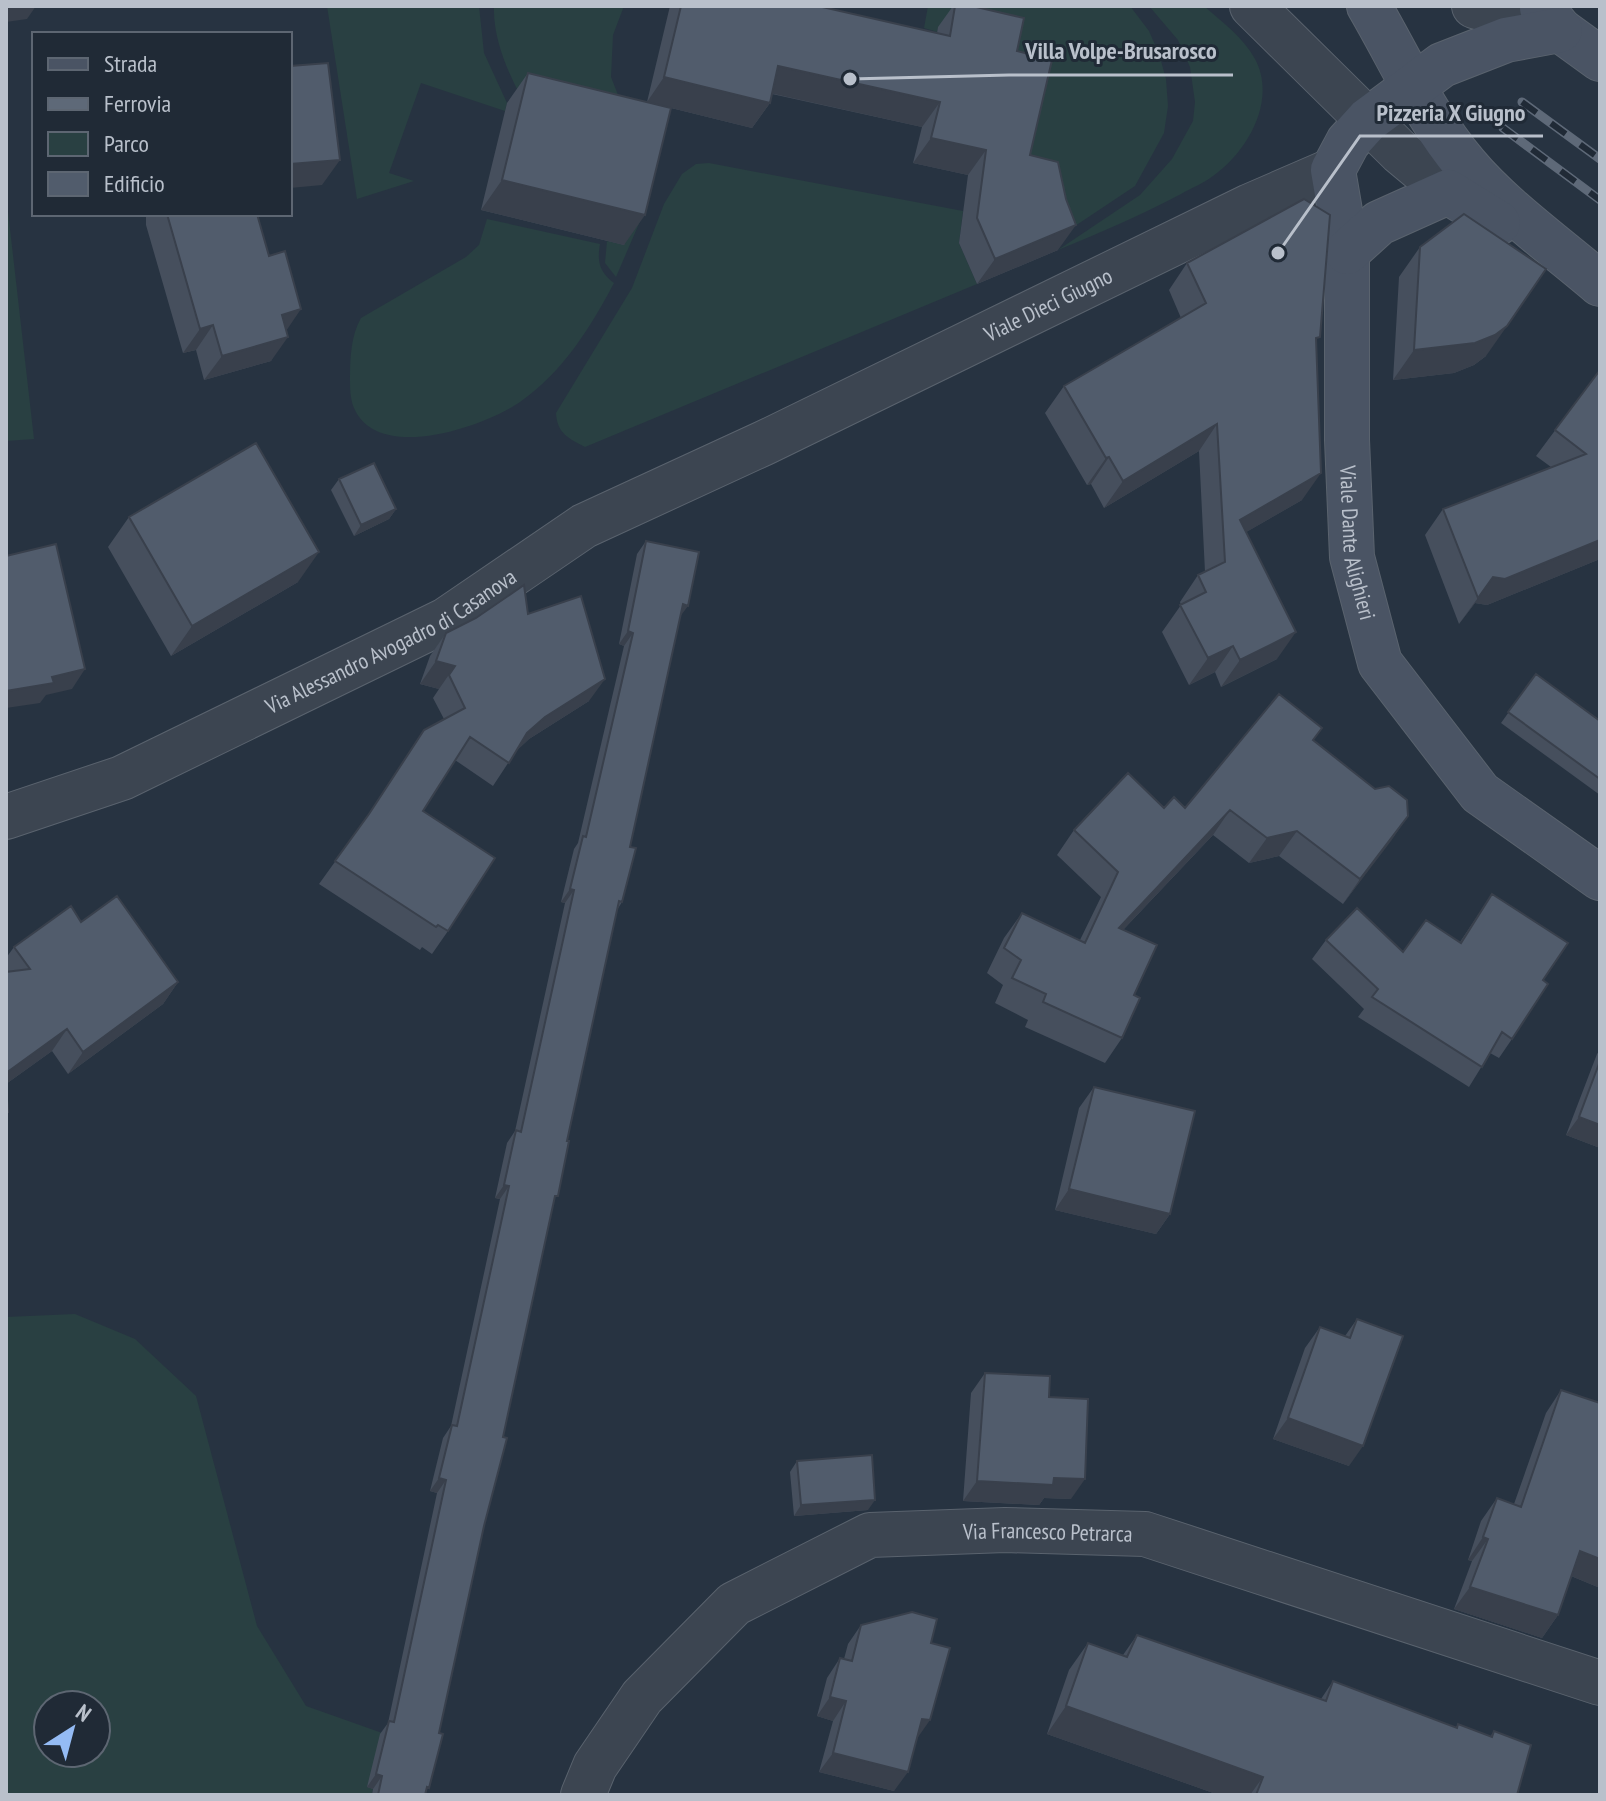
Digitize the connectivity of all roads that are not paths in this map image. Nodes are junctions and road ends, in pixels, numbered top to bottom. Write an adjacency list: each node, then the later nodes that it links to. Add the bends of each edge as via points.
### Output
1 (1252, 6): 7 (street)
2 (1369, 6): 6 (main road)
3 (1474, 6): 4 (street)
4 (1551, 18): 5 (main road); 6 (main road, via 1442,65)
5 (1600, 59)
6 (1414, 84): 7 (main road); 11 (main road, via 1467,167)
7 (1368, 120): 8 (main road); 9 (street)
8 (1333, 170): 10 (main road, Viale Dante Alighieri); 12 (street, Viale Dieci Giugno)
9 (1448, 192): 10 (main road, via 1379,223); 11 (main road)
10 (1347, 252): 14 (main road, Viale Dante Alighieri, via 1352,557 1380,663 1480,793)
11 (1600, 285)
12 (764, 443): 13 (street, Via Alessandro Avogadro di Casanova, via 584,526 446,620 122,778)
13 (6, 817)
14 (1600, 878)
15 (1600, 1683): 16 (street, Via Francesco Petrarca, via 1145,1534 1005,1530 870,1535 734,1604 642,1697 595,1766)
16 (583, 1795)

